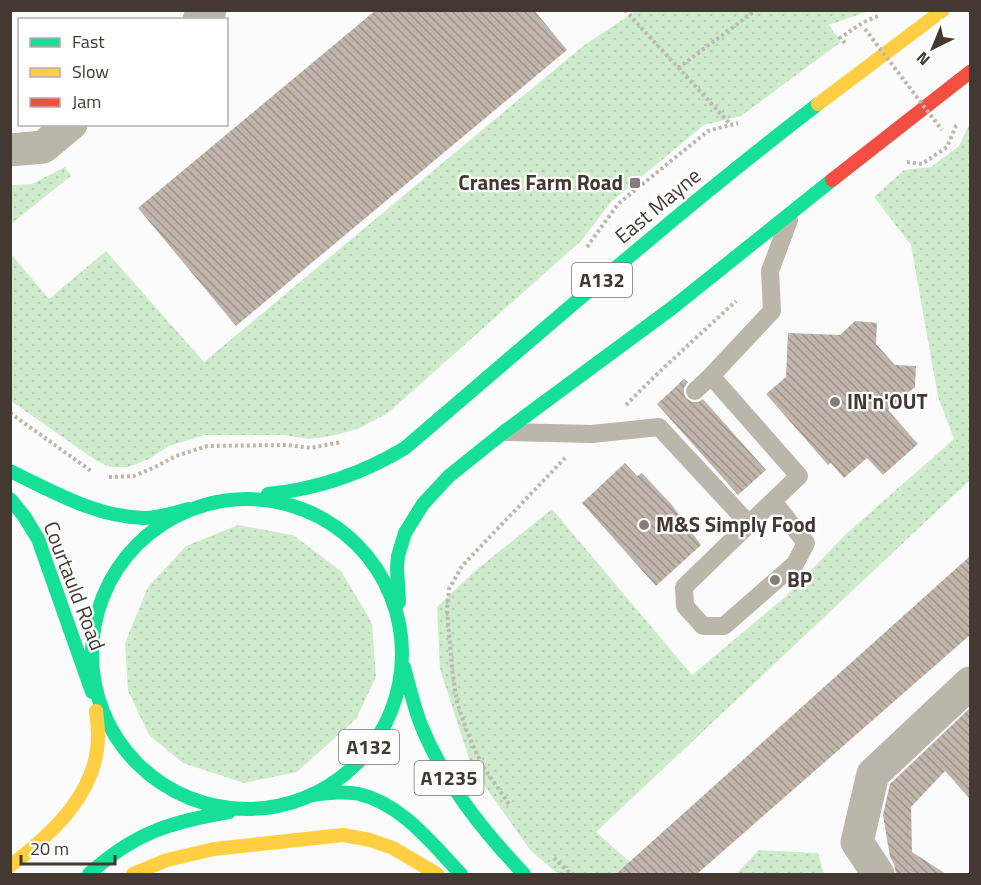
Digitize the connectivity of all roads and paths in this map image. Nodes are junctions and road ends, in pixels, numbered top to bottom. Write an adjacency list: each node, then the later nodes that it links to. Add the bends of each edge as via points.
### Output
1 (625, 10): 9 (path)
2 (756, 10): 9 (path)
3 (934, 10): 8 (main road)
4 (943, 10): 8 (main road, East Mayne / A132)
5 (864, 22): 7 (path, via 840,38 844,44)
6 (858, 34): 13 (path, bridge, via 866,29)
7 (851, 39)
8 (896, 44): 28 (main road, East Mayne / A132, via 672,220 405,448 369,469 320,486 288,493)
9 (678, 68): 17 (path, via 731,125 708,131 618,204)
10 (970, 72): 16 (main road, A132)
11 (963, 121): 15 (path, via 956,126 947,147 922,164)
12 (69, 126): 14 (street, via 43,147)
13 (942, 130)
14 (10, 150)
15 (906, 162)
16 (792, 212): 18 (lane); 22 (main road, A132, via 672,308)
17 (579, 254)
18 (770, 271): 19 (lane, via 772,311); 23 (path)
19 (711, 376): 20 (lane); 30 (lane, via 799,476)
20 (695, 391)
21 (10, 413): 26 (path)
22 (504, 432): 23 (lane); 33 (main road, A132, via 449,476 413,518 398,556)
23 (592, 434): 32 (lane, via 664,422); 39 (path, via 462,566 449,589 447,610 457,702 482,765)
24 (344, 441): 27 (path, via 311,448 207,446 134,476)
25 (10, 471): 31 (main road, Courtauld Road, via 72,500 128,517 161,516)
26 (93, 472)
27 (102, 475)
28 (239, 496): 31 (main road, A132); 33 (main road, A132, via 300,508 338,528 373,562 389,586)
29 (10, 499): 36 (main road, Courtauld Road, via 38,539)
30 (773, 501): 32 (lane); 32 (lane, via 806,543 795,564 724,626 703,626 685,606 684,587)
31 (189, 509): 36 (main road, A132, via 156,530 118,575 93,635 89,663)
32 (749, 524)
33 (400, 617): 34 (main road, A132)
34 (403, 665): 37 (main road, A132, via 389,718 358,763); 46 (main road, A1235, via 422,727 446,772 468,807)
35 (970, 683): 48 (street, via 873,774 857,842)
36 (92, 692): 38 (main road, A132, via 110,735 138,766 175,792 209,806); 41 (main road, A132, via 98,750 88,782 58,825)
37 (305, 797): 38 (main road, A132); 45 (main road, A1235, via 344,792 379,801 411,823)
38 (251, 808): 42 (main road, A132, via 159,829 123,847)
39 (513, 810)
40 (548, 852): 47 (path)
41 (10, 866)
42 (89, 874)
43 (133, 874): 44 (main road, via 167,860 214,849 343,835 381,843)
44 (437, 874)
45 (461, 874)
46 (524, 874)
47 (571, 874)
48 (878, 874)

